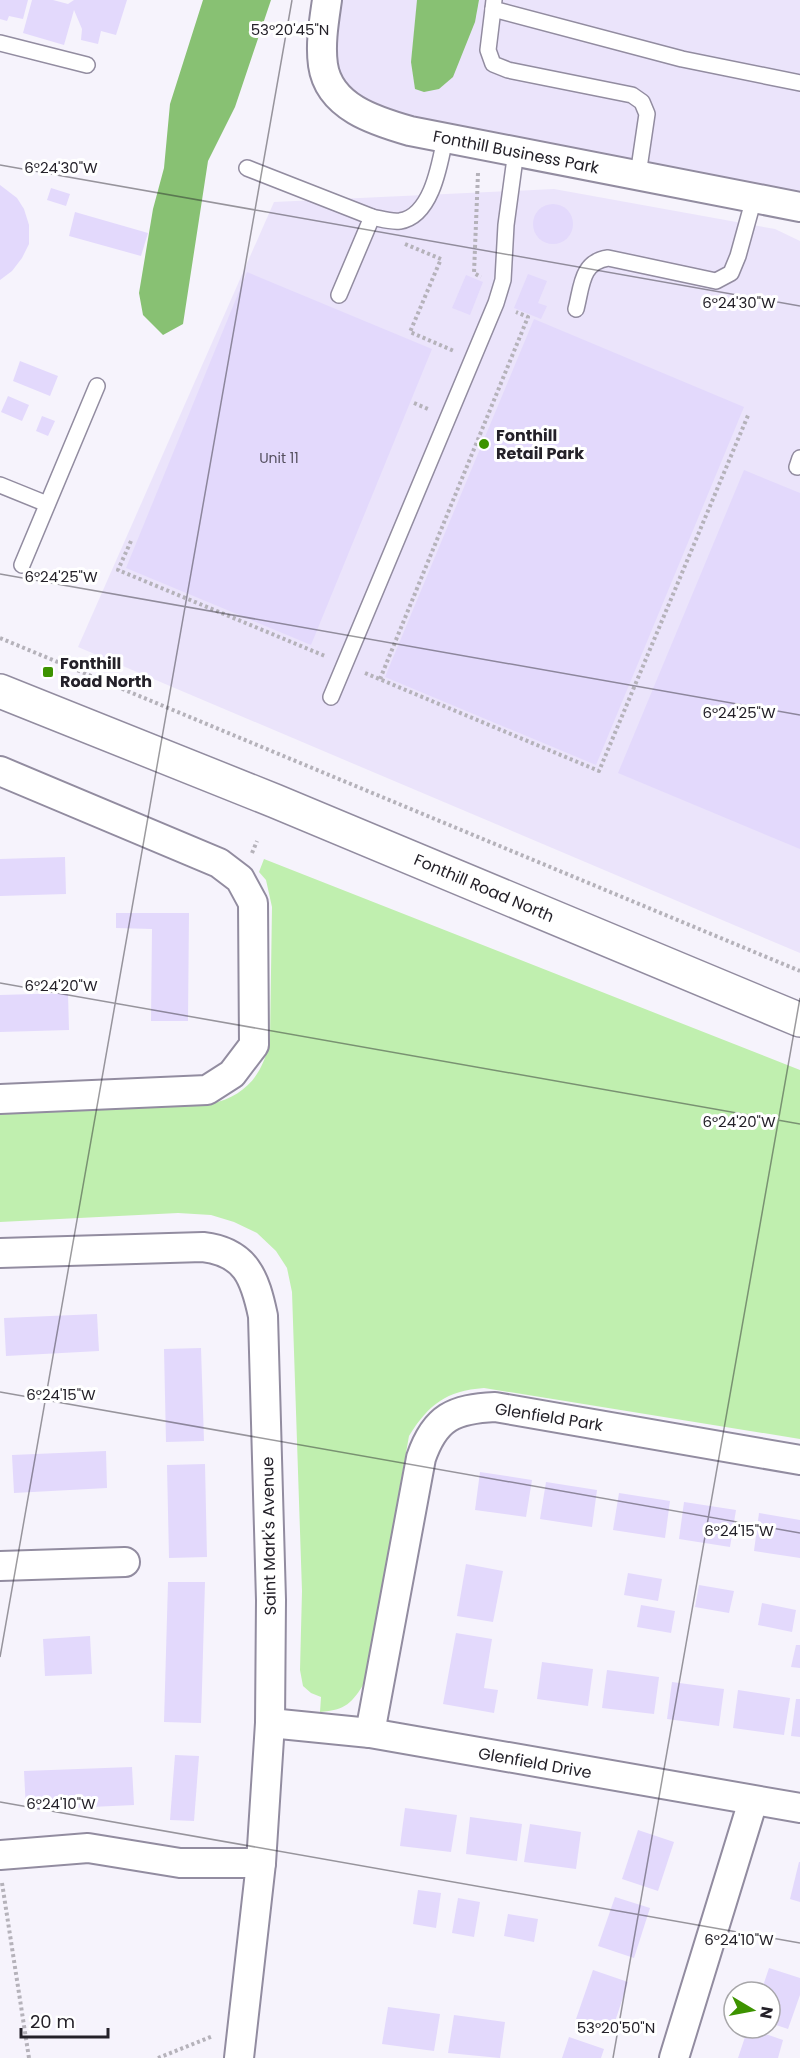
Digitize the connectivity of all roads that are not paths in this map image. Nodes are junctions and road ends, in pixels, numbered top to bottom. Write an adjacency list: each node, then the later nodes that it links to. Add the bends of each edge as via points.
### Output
1 (327, 0): 6 (street, Fonthill Business Park, via 323,67 340,100 369,118)
2 (494, 4): 5 (lane, via 682,58); 9 (lane, via 488,50 493,64 632,94 642,102 647,114)
3 (0, 43): 4 (lane)
4 (87, 65)
5 (800, 83)
6 (443, 151): 7 (street, Fonthill Business Park); 12 (lane, via 433,189 414,214 403,221)
7 (516, 151): 9 (street, Fonthill Business Park); 20 (lane, via 503,280 496,303)
8 (247, 168): 12 (lane)
9 (638, 175): 10 (street, Fonthill Business Park)
10 (754, 198): 11 (street, Fonthill Business Park); 14 (lane, via 731,273 716,280 608,258 596,260 587,267)
11 (800, 207)
12 (370, 222): 13 (lane)
13 (339, 295)
14 (576, 309)
15 (97, 386): 17 (lane)
16 (0, 485): 17 (lane)
17 (47, 504): 18 (lane)
18 (22, 565)
19 (0, 692): 22 (main road, Fonthill Road North, via 275,801)
20 (332, 697)
21 (0, 771): 23 (street, via 219,862 240,879 254,903 254,1045 232,1074 207,1090)
22 (800, 1020)
23 (0, 1099)
24 (0, 1253): 28 (street, Saint Mark's Avenue, via 216,1248 244,1265 257,1286 264,1340)
25 (800, 1460): 29 (street, Glenfield Park, via 495,1407 447,1416 434,1429 421,1458)
26 (125, 1562): 27 (street)
27 (0, 1566)
28 (270, 1723): 29 (street, Glenfield Drive); 32 (street, Saint Mark's Avenue)
29 (370, 1733): 30 (street, Glenfield Drive)
30 (753, 1802): 31 (street, Glenfield Drive); 35 (street)
31 (800, 1808)
32 (261, 1863): 33 (street, via 171,1862 88,1848); 34 (street, Saint Mark's Avenue)
33 (1, 1867)
34 (239, 2058)
35 (674, 2058)

